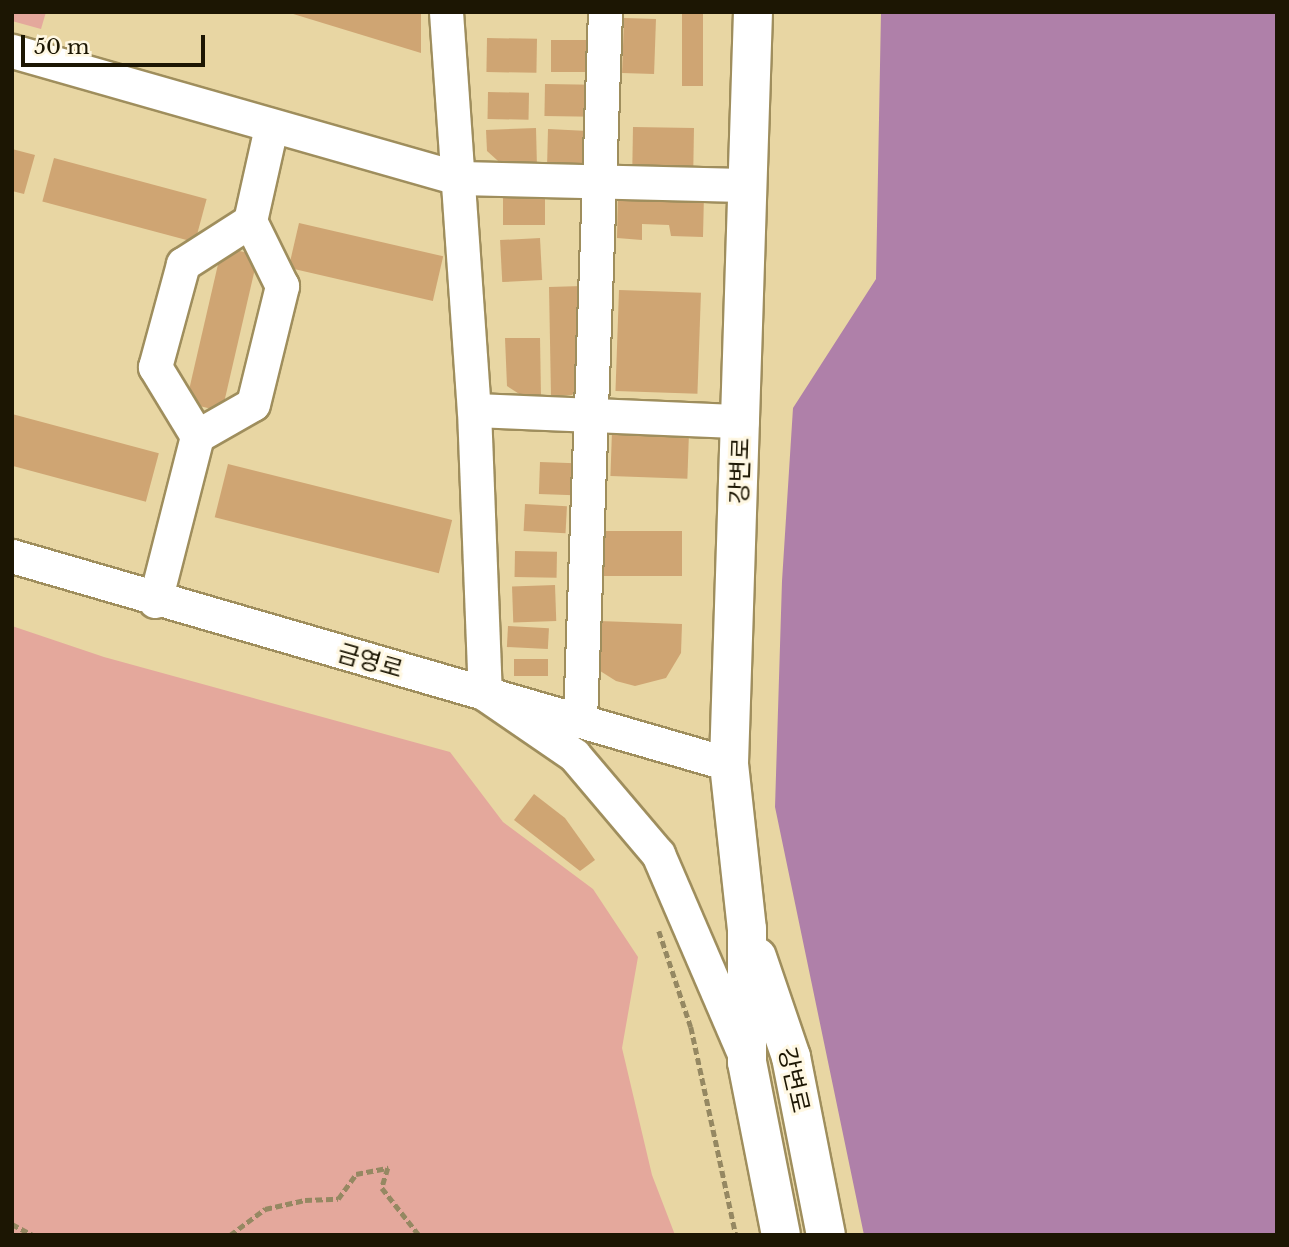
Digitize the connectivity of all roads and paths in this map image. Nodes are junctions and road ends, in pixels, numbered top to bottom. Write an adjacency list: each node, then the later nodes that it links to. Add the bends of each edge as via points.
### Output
1 (446, 12): 6 (street)
2 (605, 12): 7 (street)
3 (753, 12): 8 (main road, 강변로)
4 (12, 51): 5 (street)
5 (271, 127): 6 (street); 9 (street)
6 (457, 178): 7 (street); 10 (street)
7 (600, 181): 8 (street); 11 (street)
8 (747, 185): 12 (main road, 강변로)
9 (250, 221): 13 (street, via 282,286 266,352 253,404); 13 (street, via 183,264 155,367)
10 (474, 410): 11 (street); 16 (street)
11 (593, 413): 12 (street); 17 (street)
12 (742, 421): 18 (main road, 강변로)
13 (197, 436): 15 (street)
14 (12, 556): 15 (street, 금영로)
15 (155, 601): 16 (street, 금영로)
16 (485, 694): 17 (street, 금영로); 21 (street, via 574,755 657,854)
17 (580, 720): 18 (street, 금영로)
18 (729, 764): 20 (main road, 강변로)
19 (659, 926): 26 (path, via 691,1027)
20 (747, 929): 21 (main road, 강변로); 28 (main road, 강변로, via 791,1057)
21 (747, 1062): 27 (main road, 강변로)
22 (12, 1224): 23 (path)
23 (33, 1235)
24 (230, 1235): 25 (path, via 265,1209 338,1199 356,1174 388,1168 382,1188)
25 (419, 1235)
26 (736, 1235)
27 (781, 1235)
28 (826, 1235)

